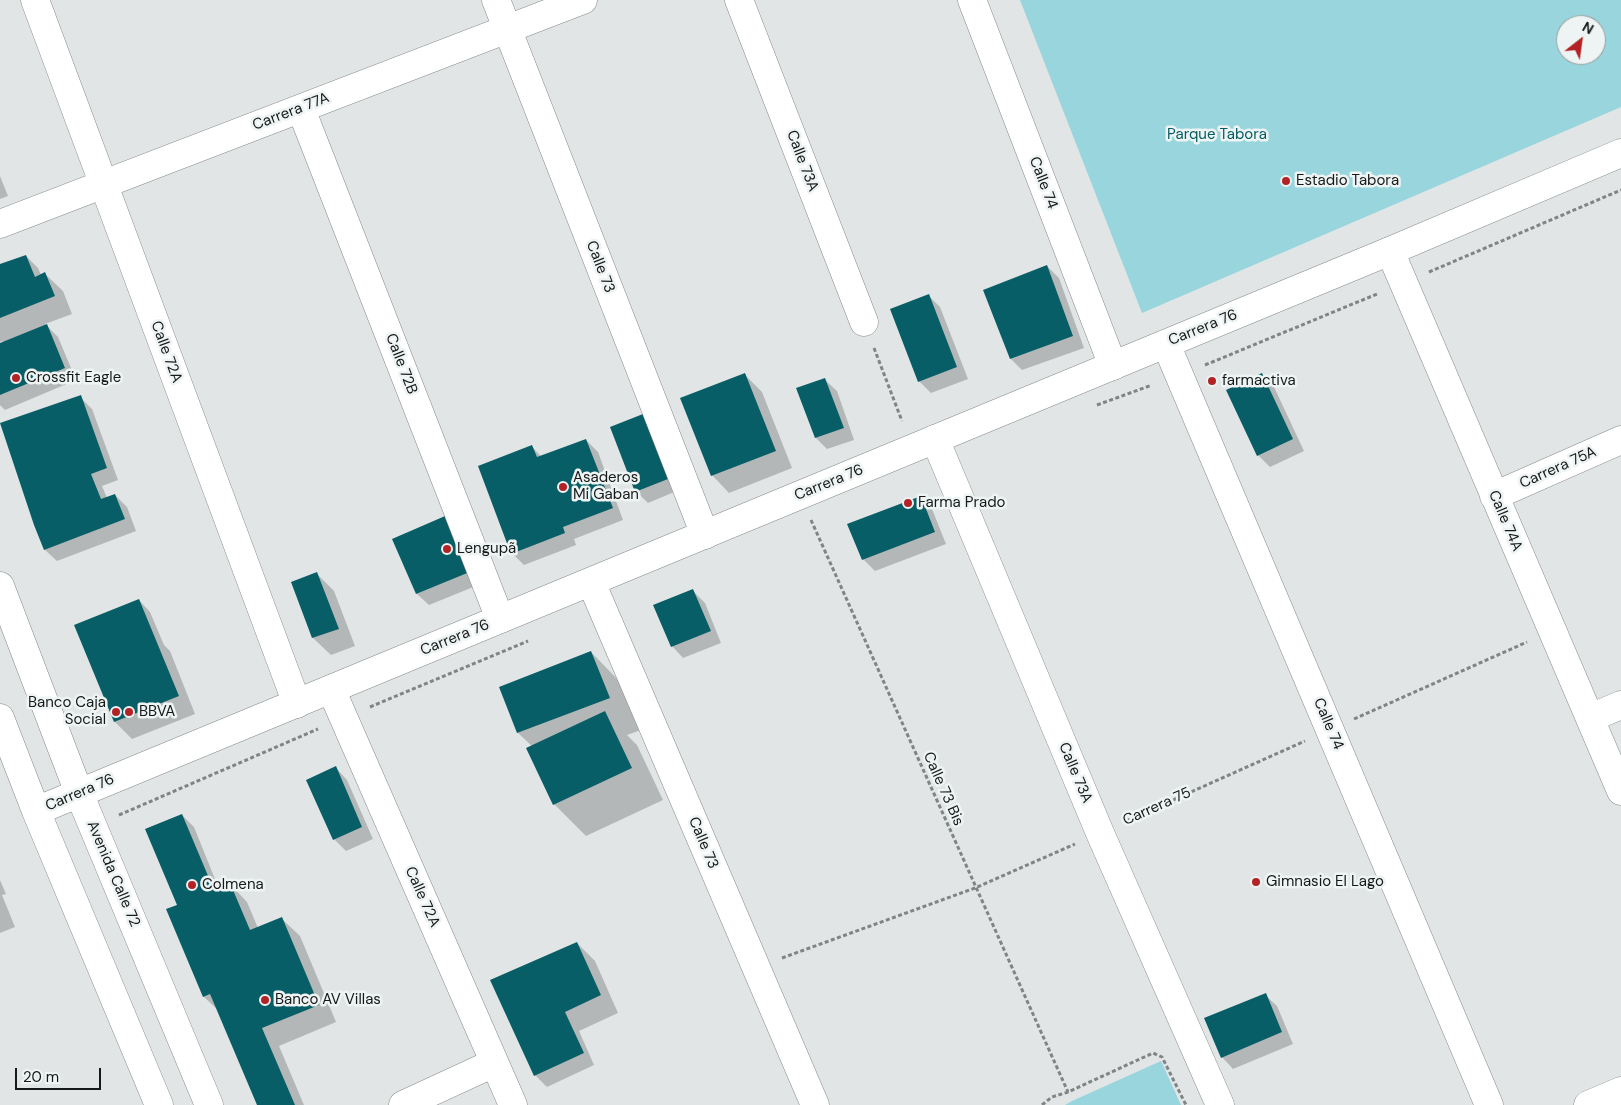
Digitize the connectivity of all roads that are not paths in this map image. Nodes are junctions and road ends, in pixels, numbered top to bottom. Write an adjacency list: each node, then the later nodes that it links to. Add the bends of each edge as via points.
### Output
1 (35, 0): 9 (street, Calle 72A)
2 (496, 0): 6 (street, Calle 73)
3 (583, 0): 6 (street, Carrera 77A)
4 (740, 0): 12 (street, Calle 73A)
5 (972, 0): 14 (street, Calle 74)
6 (507, 29): 7 (street, Carrera 77A); 18 (street, Calle 73)
7 (300, 109): 9 (street, Carrera 77A); 21 (street, Calle 72B)
8 (1621, 153): 11 (street, Carrera 76)
9 (104, 184): 10 (street, Carrera 77A); 23 (street, Calle 72A)
10 (0, 224)
11 (1390, 251): 13 (street, Carrera 76); 17 (street, Calle 74A)
12 (864, 322)
13 (1166, 344): 14 (street, Carrera 76); 38 (street, Calle 74)
14 (1113, 366): 15 (street, Carrera 76)
15 (936, 439): 18 (street, Carrera 76); 37 (street, Calle 73A, via 1100,833)
16 (1621, 440): 17 (street, Carrera 75A)
17 (1494, 496): 26 (street, Calle 74A)
18 (705, 535): 19 (street, Carrera 76)
19 (590, 582): 21 (street, Carrera 76); 36 (street, Calle 73)
20 (0, 586): 28 (street, Avenida Calle 72)
21 (500, 619): 22 (street, Carrera 76)
22 (331, 689): 23 (street, Carrera 76); 30 (street, Calle 72A)
23 (297, 704): 28 (street, Carrera 76)
24 (1621, 705): 26 (street)
25 (0, 718): 29 (street)
26 (1590, 718): 27 (street, Calle 74A)
27 (1621, 791)
28 (80, 793): 29 (street, Carrera 76); 33 (street, Avenida Calle 72)
29 (36, 811): 32 (street)
30 (494, 1063): 34 (street); 35 (street, Calle 72A)
31 (1621, 1091): 39 (street)
32 (159, 1105)
33 (209, 1105)
34 (403, 1105)
35 (513, 1105)
36 (815, 1105)
37 (1220, 1105)
38 (1489, 1105)
39 (1588, 1105)

